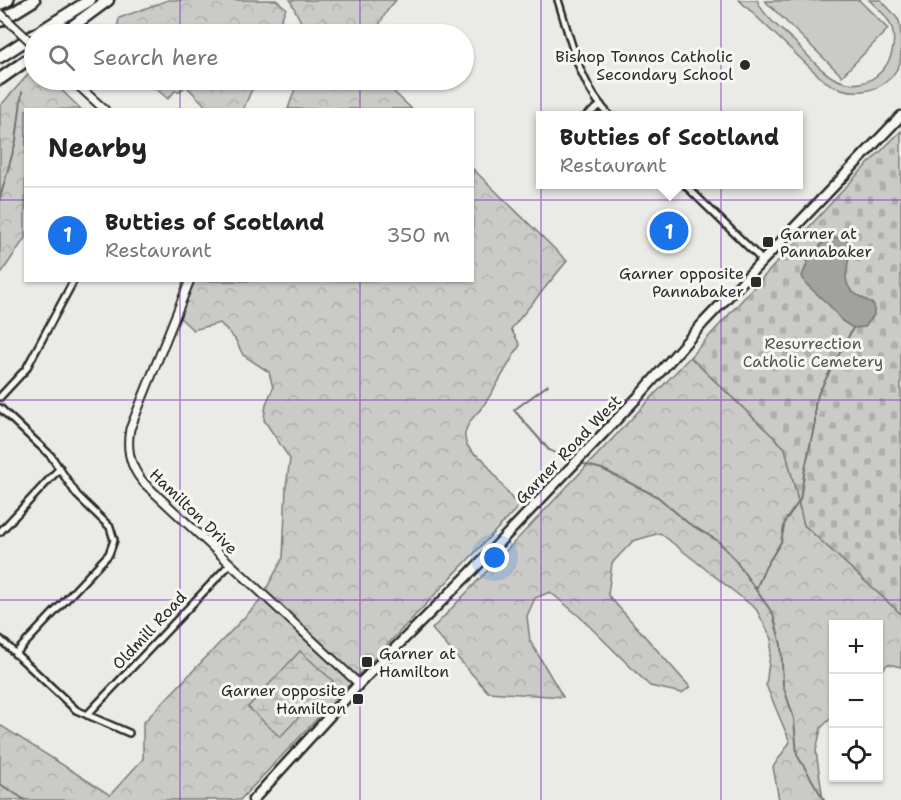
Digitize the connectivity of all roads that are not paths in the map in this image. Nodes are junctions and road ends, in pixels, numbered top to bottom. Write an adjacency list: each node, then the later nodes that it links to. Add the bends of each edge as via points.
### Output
1 (8, 0): 6 (highway)
2 (34, 0): 8 (highway)
3 (90, 0): 9 (highway)
4 (108, 0): 10 (highway)
5 (558, 0): 17 (street, via 581,72)
6 (0, 4)
7 (0, 13): 11 (street, bridge)
8 (0, 21)
9 (52, 24)
10 (76, 24)
11 (24, 36)
12 (24, 42): 13 (highway)
13 (0, 57)
14 (24, 62): 15 (highway)
15 (0, 79)
16 (83, 90): 18 (street)
17 (601, 105): 19 (street); 20 (street)
18 (103, 108)
19 (593, 111)
20 (606, 111)
21 (901, 116): 23 (main road, Garner Road West)
22 (689, 189): 23 (street)
23 (762, 261): 33 (main road, Garner Road West, via 639,397)
24 (73, 282): 26 (street, via 26,369)
25 (189, 282): 30 (street, Hamilton Drive, via 133,422 128,452 141,481)
26 (0, 398)
27 (0, 408): 28 (street)
28 (60, 468): 29 (street); 32 (street, via 77,495 110,527 114,545)
29 (0, 532)
30 (230, 564): 33 (street, Hamilton Drive); 34 (street, Oldmill Road)
31 (0, 639): 32 (street)
32 (15, 654): 34 (street, via 76,710)
33 (359, 684): 36 (main road, Garner Road West)
34 (87, 715): 35 (street)
35 (129, 733)
36 (253, 800)

